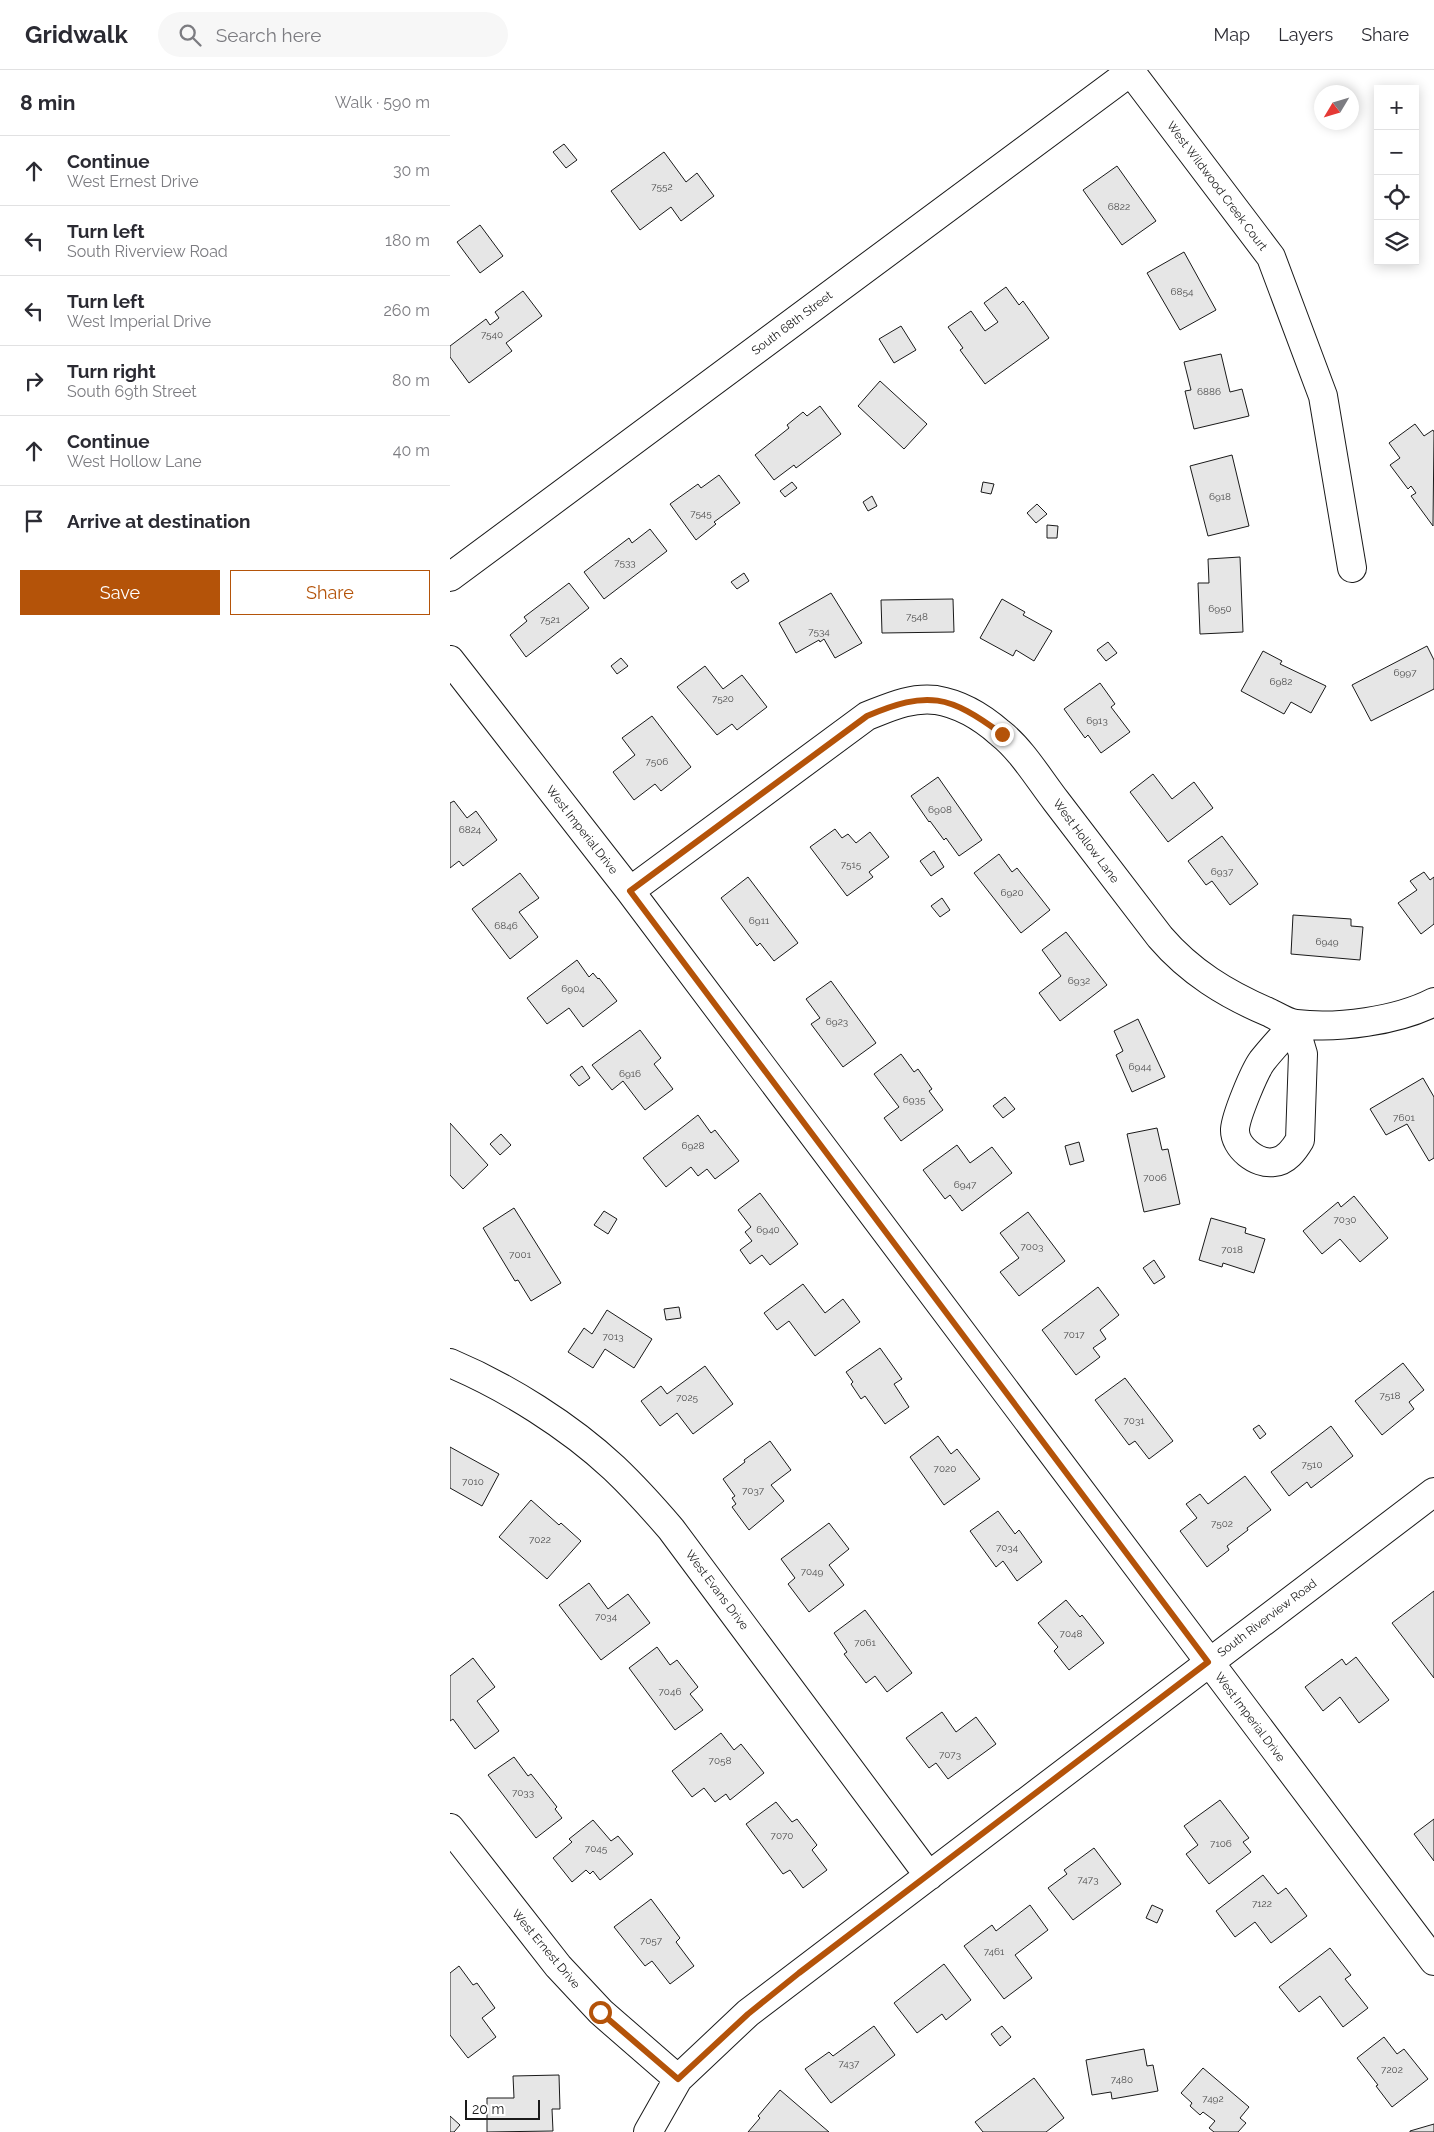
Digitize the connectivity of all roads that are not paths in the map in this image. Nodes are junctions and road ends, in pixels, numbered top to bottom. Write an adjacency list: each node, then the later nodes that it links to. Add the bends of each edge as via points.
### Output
1 (1132, 71): 2 (street, West Wildwood Creek Court, via 1271,257 1322,396); 3 (street, South 68th Street)
2 (1352, 568)
3 (450, 577)
4 (450, 660): 5 (street, West Imperial Drive)
5 (630, 891): 6 (street, West Hollow Lane, via 867,716 895,704 920,699 938,700 977,716 1002,734 1177,956 1208,981 1294,1024 1369,1021); 9 (street, West Imperial Drive)
6 (1434, 1002)
7 (450, 1364): 11 (street, West Evans Drive, via 474,1373 564,1428 613,1467 640,1494 671,1530)
8 (1434, 1492): 9 (street, South Riverview Road)
9 (1208, 1662): 11 (street, South Riverview Road); 12 (street, West Imperial Drive)
10 (450, 1828): 13 (street, West Ernest Drive, via 558,1966 600,2012)
11 (929, 1876): 13 (street, South Riverview Road, via 748,2014)
12 (1433, 1957)
13 (678, 2079): 14 (street, South Riverview Road)
14 (648, 2132)

